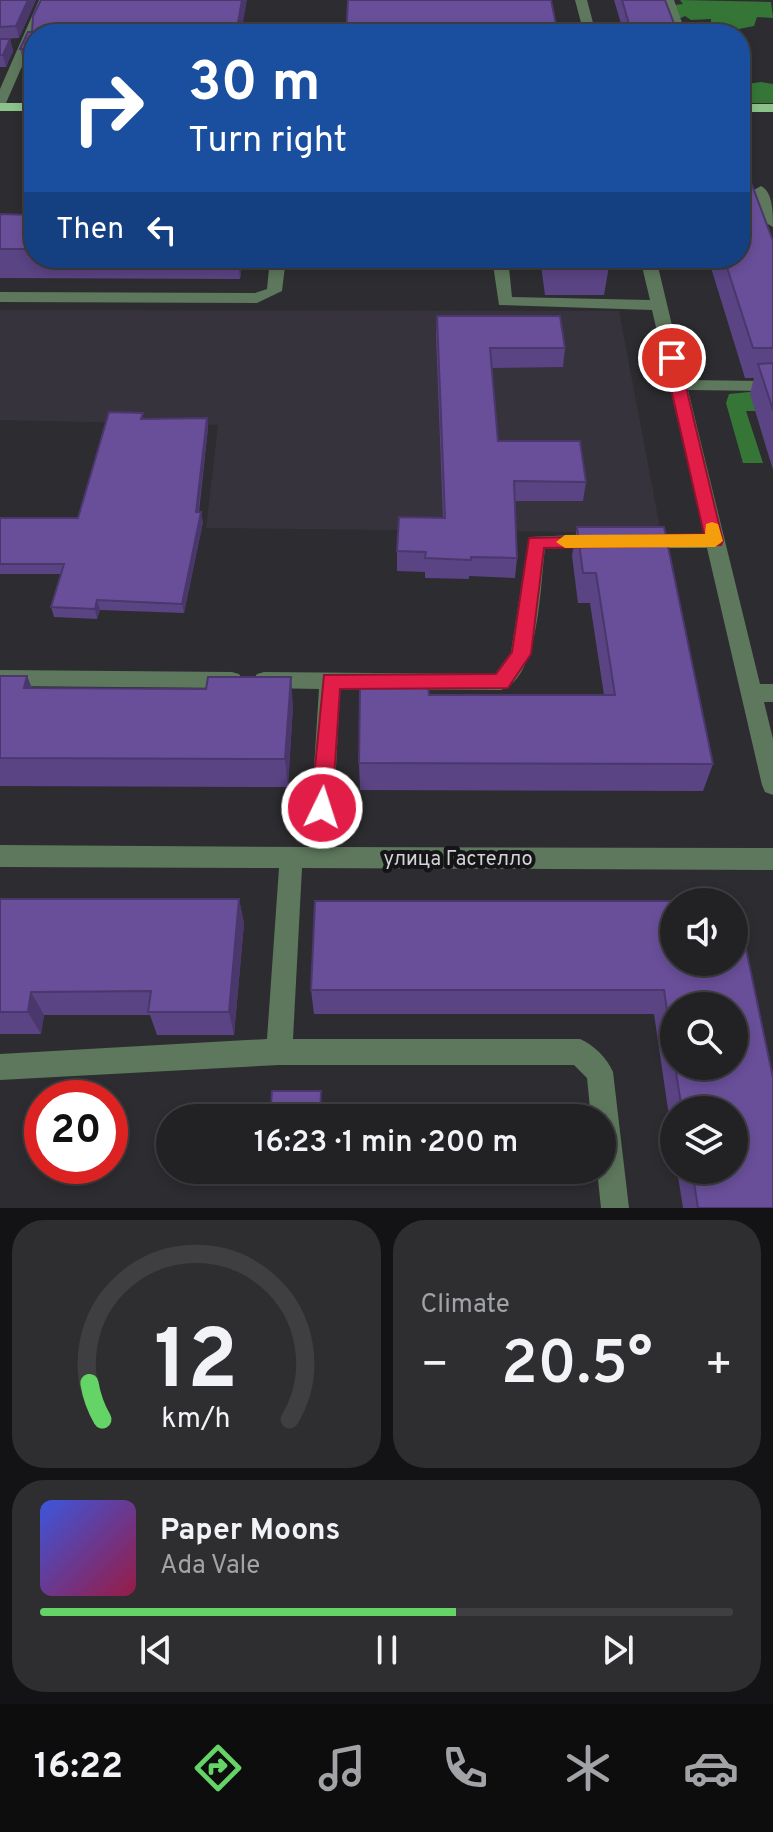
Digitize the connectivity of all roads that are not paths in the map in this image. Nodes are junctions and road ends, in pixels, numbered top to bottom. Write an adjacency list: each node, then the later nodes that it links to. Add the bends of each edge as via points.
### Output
1 (45, 0): 2 (street); 5 (street)
2 (55, 0)
3 (581, 0): 6 (street)
4 (668, 0): 7 (street)
5 (34, 24)
6 (587, 24)
7 (676, 24)
8 (24, 44): 9 (street)
9 (0, 105): 10 (main road)
10 (24, 106)
11 (750, 108): 12 (main road)
12 (773, 108)
13 (761, 190): 14 (street)
14 (773, 223)
15 (277, 268): 18 (street, via 274,291 257,298)
16 (501, 268): 19 (street, via 505,302)
17 (650, 268): 19 (street)
18 (0, 297)
19 (658, 305): 20 (street)
20 (678, 385): 21 (street); 22 (street)
21 (773, 386)
22 (715, 541): 24 (street, via 536,542 521,654 501,682); 25 (street)
23 (0, 678): 24 (street)
24 (330, 681): 28 (street)
25 (762, 693): 26 (street)
26 (773, 785)
27 (0, 856): 29 (street, улица Гастелло)
28 (320, 857): 29 (street, улица Гастелло); 30 (street, улица Гастелло)
29 (291, 858): 31 (street)
30 (773, 859)
31 (279, 1052): 32 (street); 33 (street, via 580,1052 600,1072)
32 (0, 1067)
33 (615, 1208)

